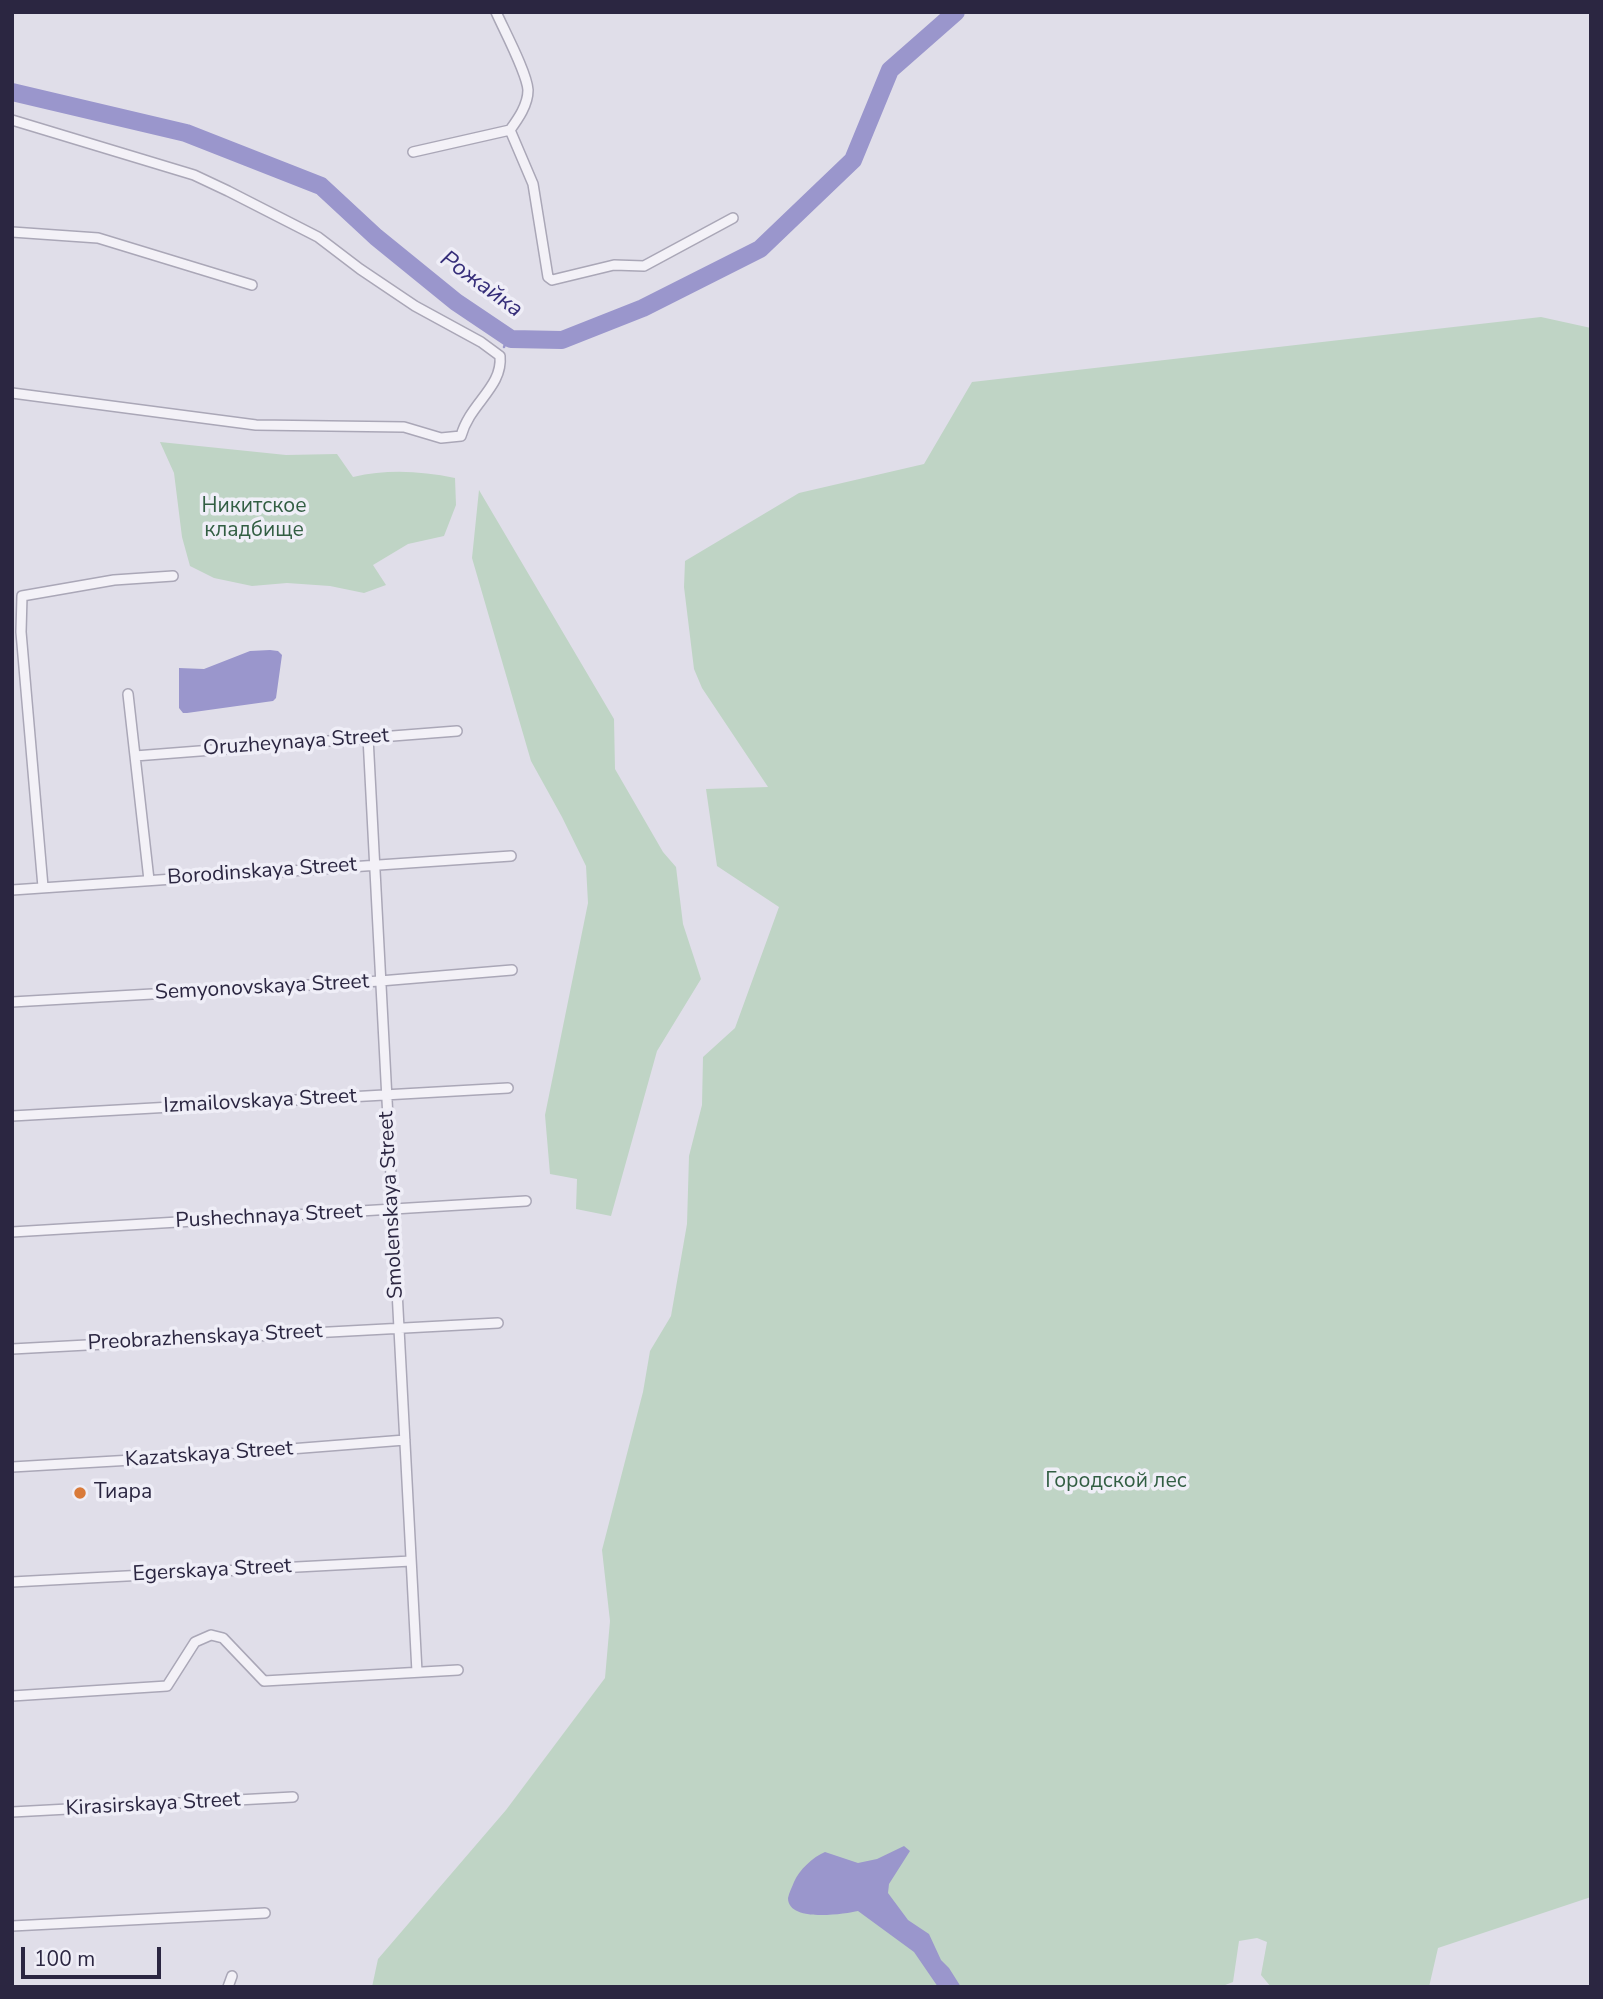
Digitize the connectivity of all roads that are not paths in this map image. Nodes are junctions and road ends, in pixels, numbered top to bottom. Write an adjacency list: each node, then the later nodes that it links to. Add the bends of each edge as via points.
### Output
1 (496, 12): 3 (street, via 528,90 521,115)
2 (12, 120): 8 (street, via 194,175 318,237 415,306 481,342 500,356 501,369 465,421 461,436 441,438 404,427 256,425)
3 (510, 130): 4 (street); 5 (street, via 533,184 552,280 614,265 644,266)
4 (413, 152)
5 (733, 218)
6 (12, 232): 7 (street, via 98,238)
7 (252, 285)
8 (12, 394)
9 (173, 576): 17 (street, via 114,580 22,596 21,632)
10 (128, 694): 13 (street)
11 (457, 731): 12 (street, Oruzheynaya Street)
12 (368, 737): 13 (street, Oruzheynaya Street); 15 (street, Smolenskaya Street)
13 (135, 756): 16 (street)
14 (511, 856): 15 (street, Borodinskaya Street)
15 (374, 864): 16 (street, Borodinskaya Street); 20 (street, Smolenskaya Street)
16 (149, 880): 17 (street, Borodinskaya Street)
17 (43, 887): 18 (street, Borodinskaya Street)
18 (12, 890)
19 (512, 971): 20 (street, Semyonovskaya Street)
20 (380, 981): 21 (street, Semyonovskaya Street); 23 (street, Smolenskaya Street)
21 (12, 1002)
22 (508, 1088): 23 (street, Izmailovskaya Street)
23 (386, 1094): 24 (street, Izmailovskaya Street); 26 (street, Smolenskaya Street)
24 (12, 1116)
25 (526, 1201): 26 (street, Pushechnaya Street)
26 (392, 1209): 27 (street, Pushechnaya Street); 29 (street, Smolenskaya Street)
27 (12, 1232)
28 (498, 1323): 29 (street, Preobrazhenskaya Street)
29 (399, 1327): 30 (street, Preobrazhenskaya Street); 31 (street, Smolenskaya Street)
30 (12, 1349)
31 (405, 1440): 32 (street, Kazatskaya Street); 33 (street, Smolenskaya Street)
32 (12, 1467)
33 (411, 1561): 34 (street, Egerskaya Street); 36 (street, Smolenskaya Street)
34 (12, 1582)
35 (458, 1670): 36 (street)
36 (417, 1672): 37 (street, via 264,1681 223,1638 211,1635 195,1642 167,1686)
37 (12, 1696)
38 (293, 1797): 39 (street, Kirasirskaya Street)
39 (12, 1812)
40 (265, 1913): 41 (street)
41 (12, 1926)
42 (232, 1976): 43 (street)
43 (228, 1987)

